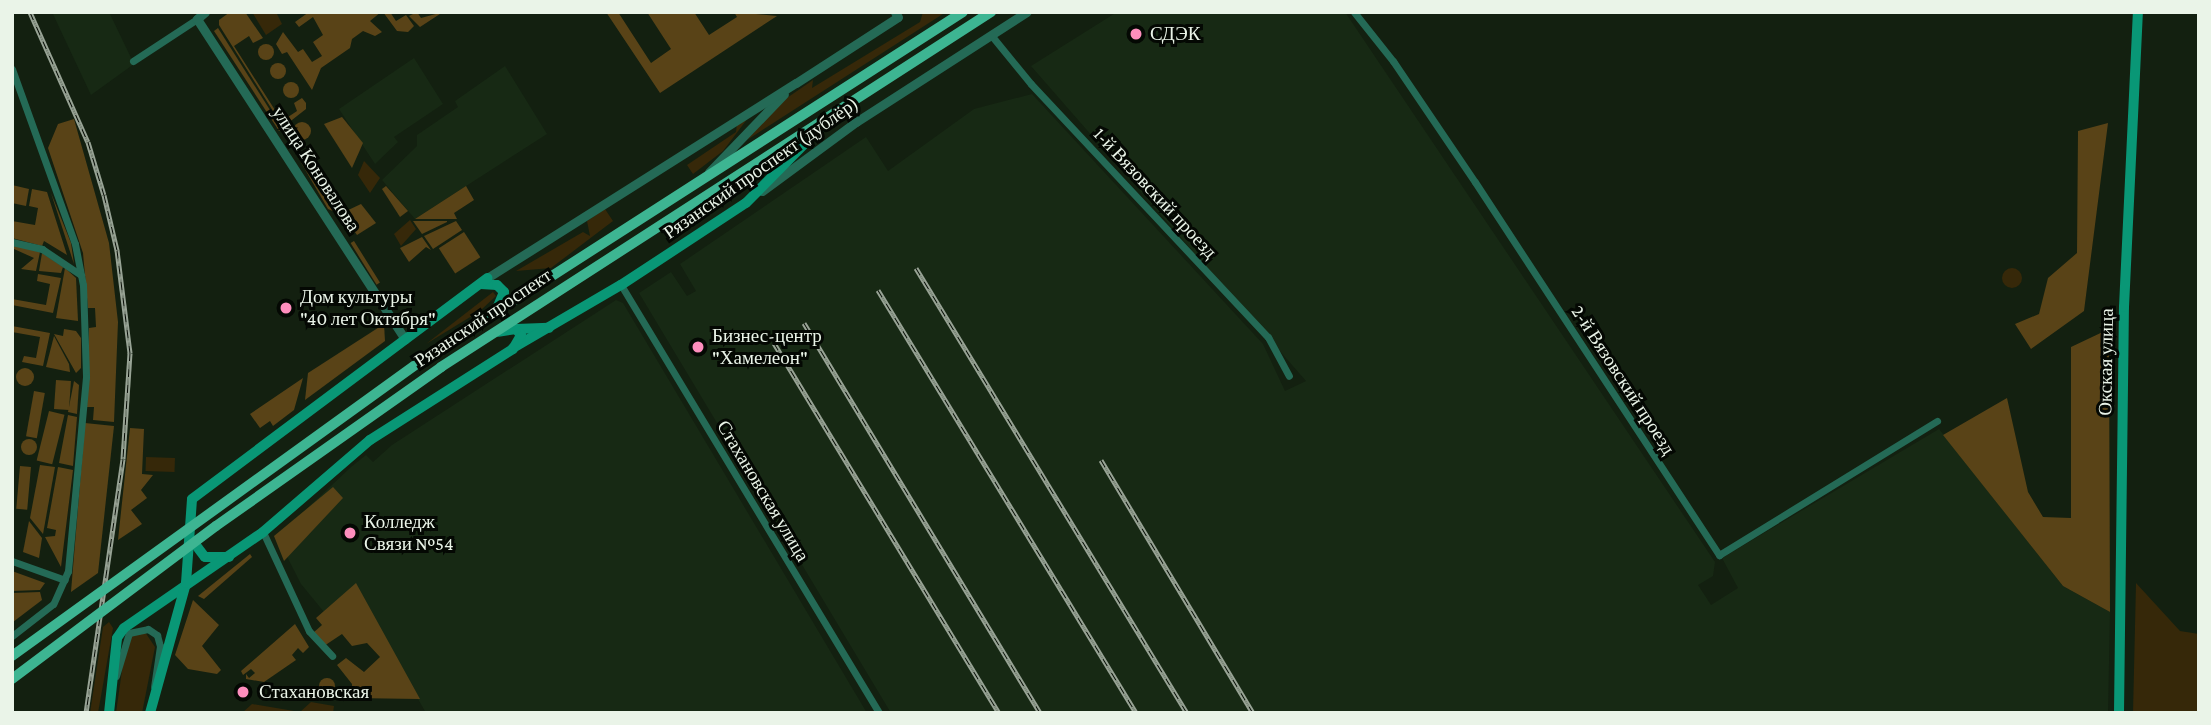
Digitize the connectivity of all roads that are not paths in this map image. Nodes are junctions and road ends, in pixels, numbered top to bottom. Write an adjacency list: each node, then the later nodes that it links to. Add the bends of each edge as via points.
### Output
1 (205, 12): 8 (street)
2 (963, 12): 14 (main road, Рязанский проспект)
3 (991, 12): 13 (main road, Рязанский проспект)
4 (1027, 12): 9 (street, Рязанский проспект (дублёр))
5 (1354, 12): 28 (street, 2-й Вязовский проезд, via 1438,128 1719,555)
6 (2138, 12): 44 (main road, Окская улица, via 2124,307)
7 (900, 14): 12 (street)
8 (197, 19): 10 (street); 25 (street, улица Коновалова)
9 (991, 35): 15 (street, Рязанский проспект (дублёр), via 856,122); 27 (street, 1-й Вязовский проезд, via 1031,84 1268,337)
10 (133, 61)
11 (12, 69): 17 (street, via 62,205)
12 (796, 83): 14 (street); 18 (street)
13 (839, 109): 15 (main road); 24 (main road, Рязанский проспект)
14 (705, 175): 21 (main road, Рязанский проспект)
15 (746, 203): 20 (main road, Рязанский проспект (дублёр))
16 (12, 242): 17 (street, via 42,249)
17 (81, 275): 33 (street, via 86,377 72,557)
18 (487, 278): 19 (main road)
19 (477, 285): 21 (main road, via 497,285 504,292); 25 (main road)
20 (621, 285): 22 (main road, Рязанский проспект (дублёр)); 43 (street, Стахановская улица)
21 (494, 315): 36 (main road, Рязанский проспект, bridge, via 432,353)
22 (556, 326): 23 (main road); 26 (main road, Рязанский проспект (дублёр))
23 (516, 329): 24 (main road); 26 (main road, via 521,335)
24 (487, 335): 38 (main road, Рязанский проспект, bridge, via 216,526)
25 (405, 339): 30 (main road, via 192,499)
26 (513, 349): 29 (main road, Рязанский проспект (дублёр), via 370,440)
27 (1289, 376)
28 (1937, 421)
29 (263, 532): 31 (main road, Рязанский проспект (дублёр)); 37 (street, via 309,631)
30 (192, 540): 31 (main road, via 205,557); 34 (main road)
31 (229, 557): 34 (main road, Рязанский проспект (дублёр))
32 (12, 561): 33 (street)
33 (65, 580): 35 (street, via 53,604)
34 (186, 583): 39 (main road, Рязанский проспект (дублёр), via 120,632); 40 (main road)
35 (12, 636)
36 (12, 656)
37 (332, 656)
38 (12, 679)
39 (113, 682): 40 (street, via 125,638 132,630 145,628 160,642); 41 (main road, Рязанский проспект (дублёр))
40 (154, 692): 42 (main road)
41 (109, 713)
42 (150, 713)
43 (879, 713)
44 (2119, 713)

